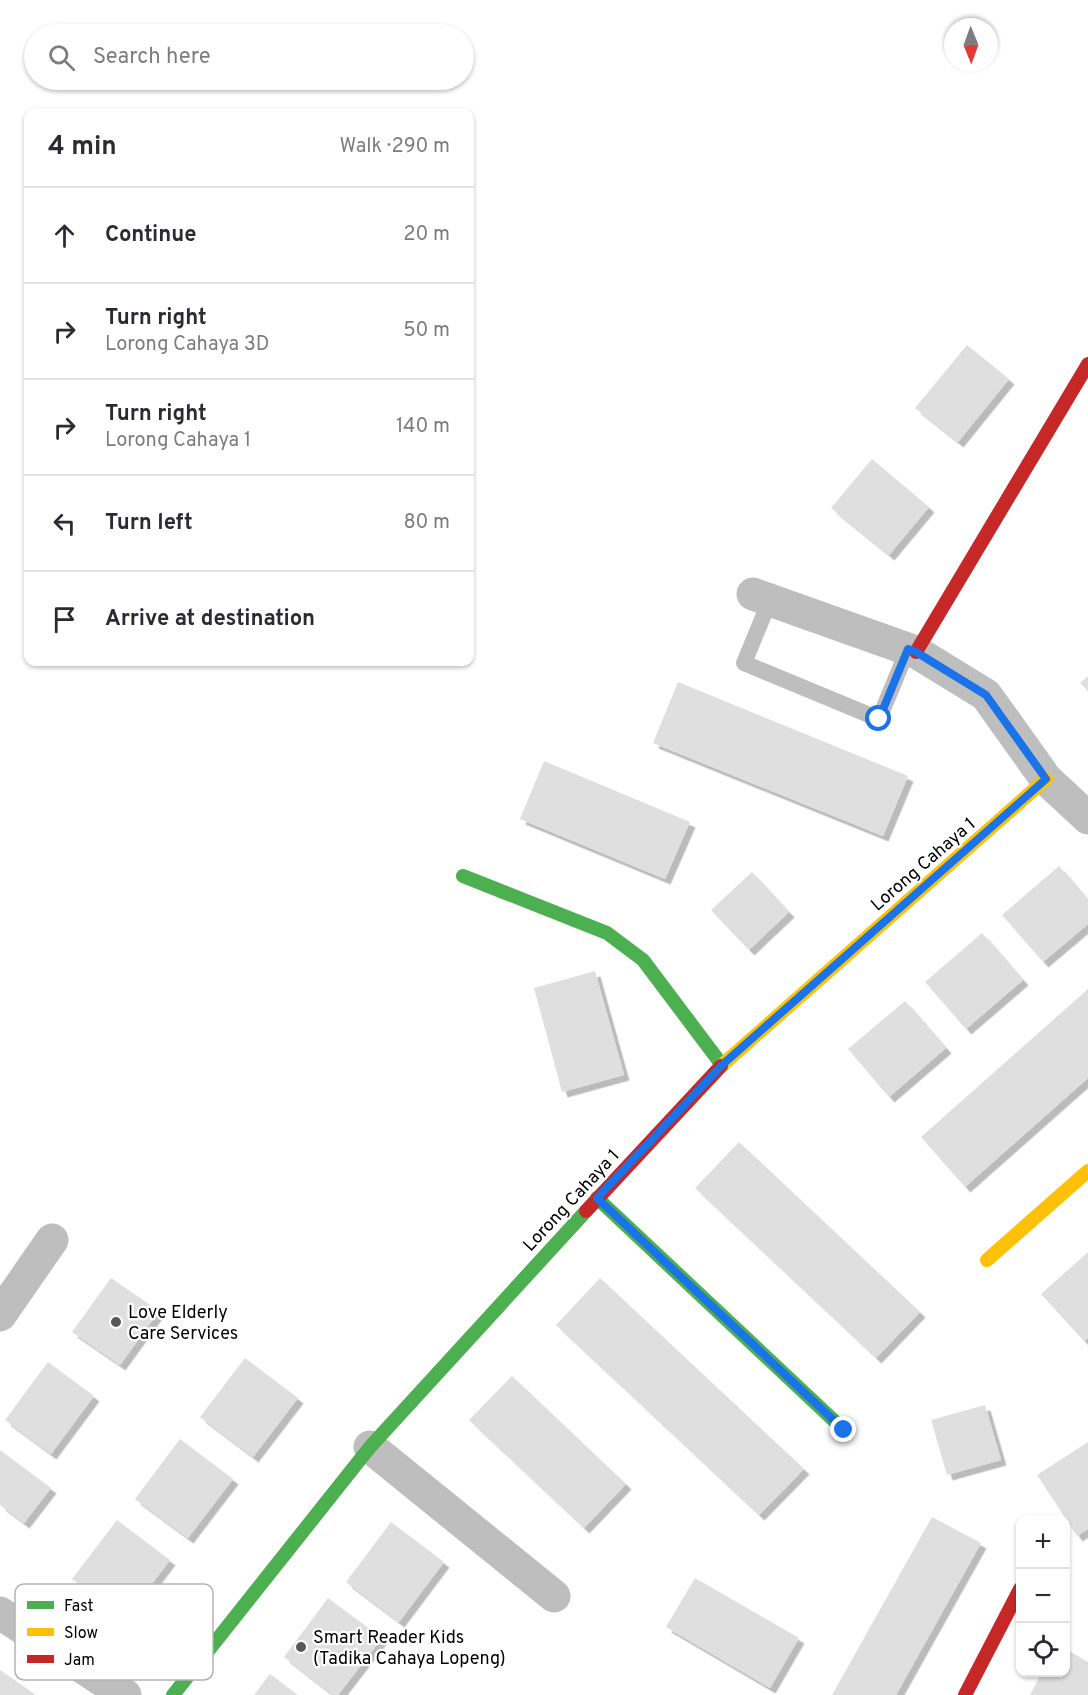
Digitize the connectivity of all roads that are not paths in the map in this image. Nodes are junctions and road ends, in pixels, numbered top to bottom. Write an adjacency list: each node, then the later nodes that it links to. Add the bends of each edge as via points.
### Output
1 (1088, 364): 3 (street)
2 (762, 597): 3 (street); 3 (lane, via 744,663 879,719)
3 (912, 651): 4 (street, via 986,695)
4 (1046, 779): 5 (street); 7 (street, Lorong Cahaya 1)
5 (1088, 818)
6 (463, 876): 7 (street, via 608,933 643,960)
7 (722, 1065): 9 (street, Lorong Cahaya 1)
8 (1088, 1171): 11 (street)
9 (597, 1198): 13 (street); 14 (street, Lorong Cahaya 1)
10 (52, 1240): 12 (street)
11 (987, 1260)
12 (0, 1315)
13 (844, 1430)
14 (370, 1448): 15 (street); 19 (street, Lorong Cahaya 1)
15 (554, 1596)
16 (1016, 1597): 24 (street)
17 (0, 1613): 18 (street)
18 (15, 1623)
19 (213, 1645)
20 (102, 1680): 22 (street)
21 (185, 1680): 23 (street, Lorong Cahaya 1)
22 (125, 1695)
23 (173, 1695)
24 (965, 1695)

